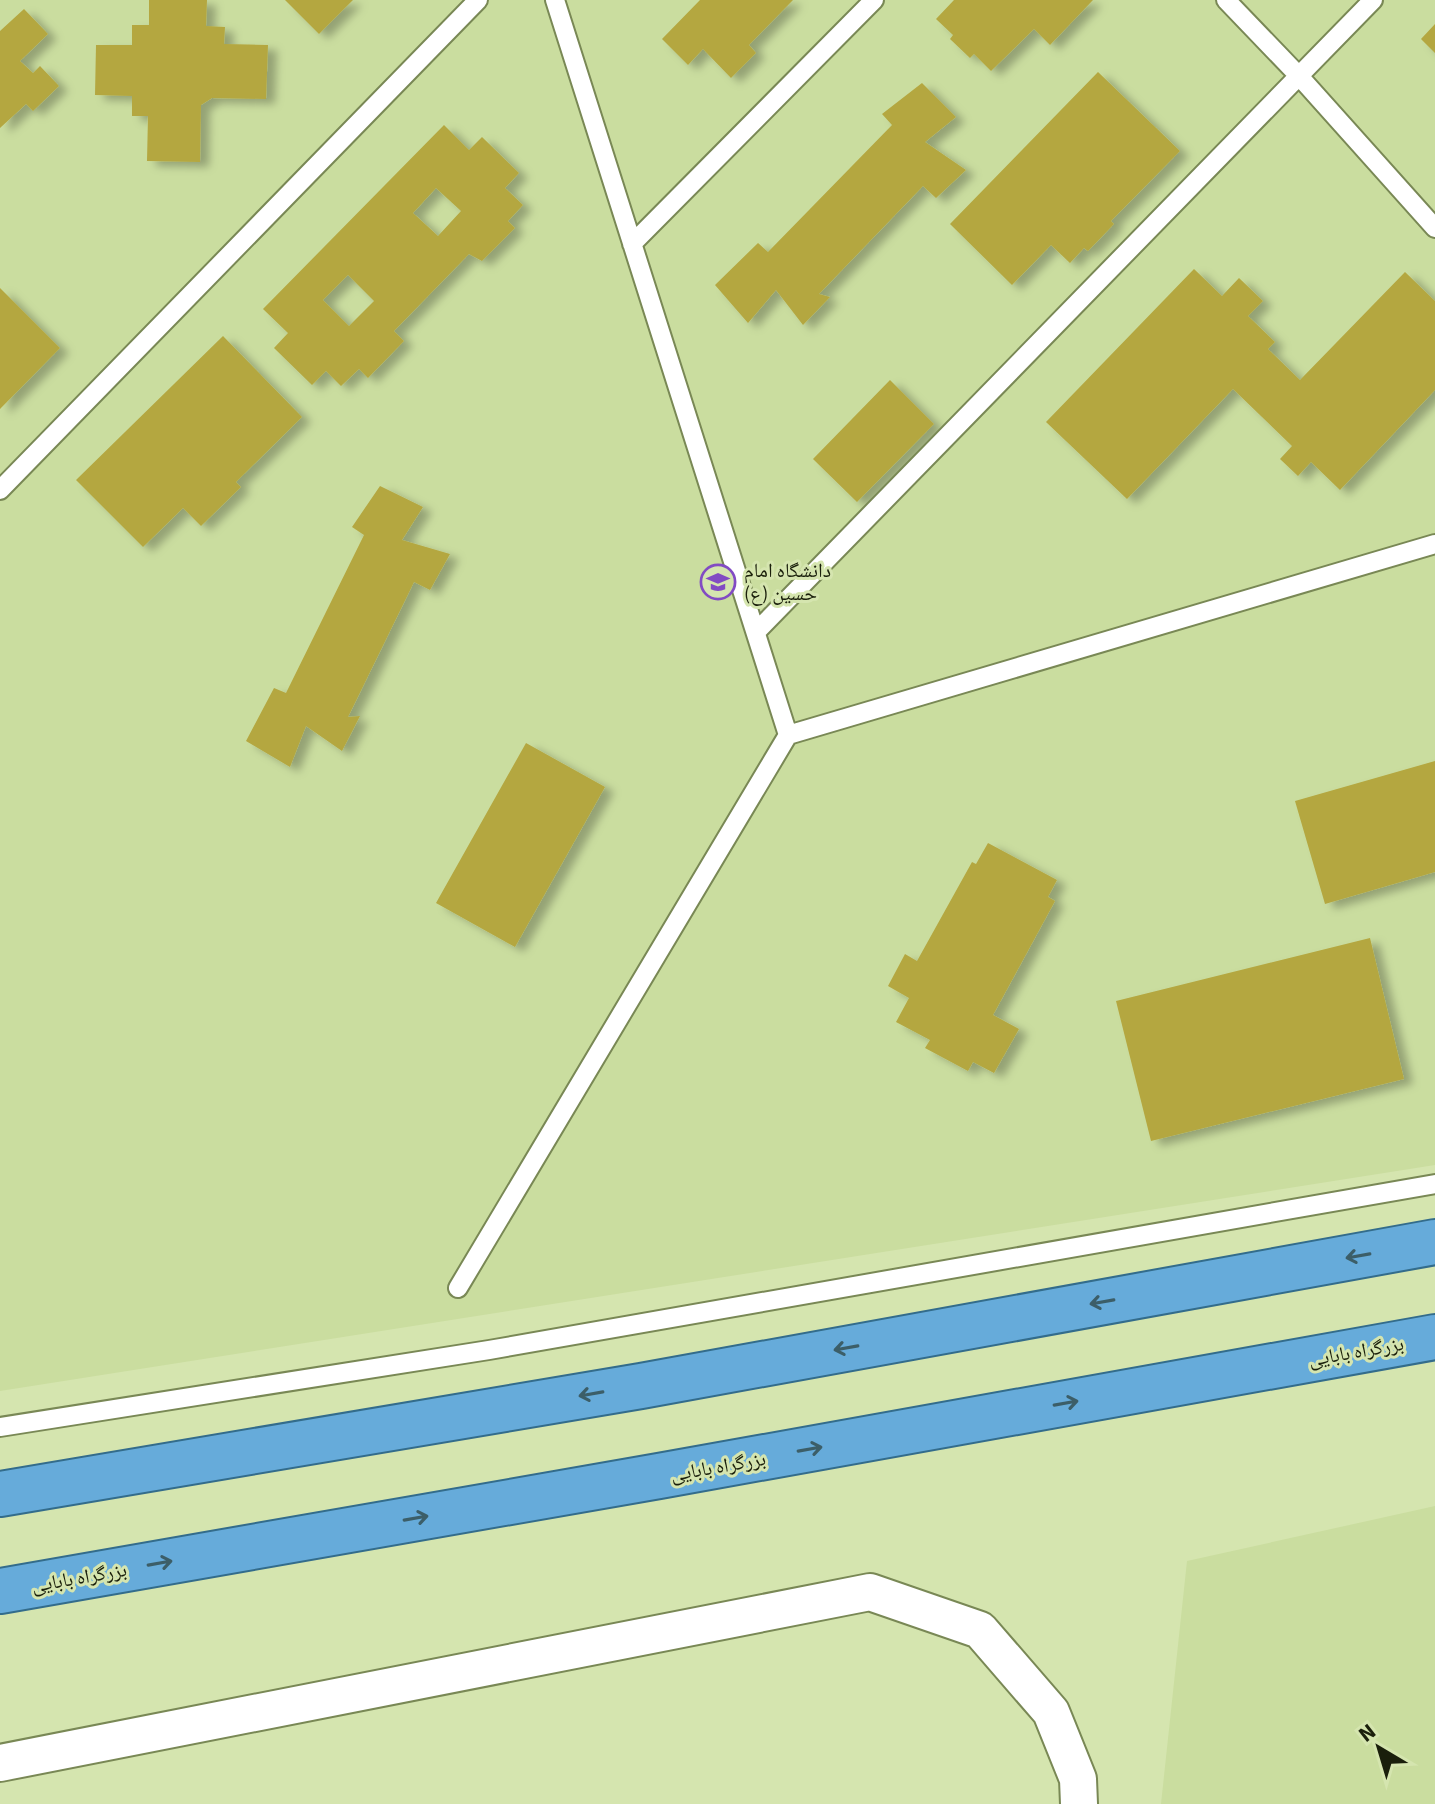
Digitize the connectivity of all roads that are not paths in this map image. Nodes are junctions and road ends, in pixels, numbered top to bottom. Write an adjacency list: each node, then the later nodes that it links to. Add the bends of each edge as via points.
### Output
1 (478, 0): 9 (lane)
2 (555, 0): 8 (lane)
3 (874, 0): 8 (lane)
4 (1226, 0): 6 (lane)
5 (1373, 0): 6 (lane)
6 (1299, 76): 7 (lane); 11 (lane)
7 (1435, 228)
8 (632, 244): 11 (lane)
9 (0, 490)
10 (1435, 544): 12 (lane)
11 (756, 632): 12 (lane)
12 (788, 735): 15 (lane)
13 (1435, 1184): 17 (lane, via 504,1348)
14 (1435, 1242): 18 (highway, one-way to 18, via 641,1386)
15 (458, 1288)
16 (1435, 1337): 19 (highway, بزرگراه بابایی, one-way to 16)
17 (0, 1427)
18 (0, 1494)
19 (0, 1591)
20 (0, 1763): 21 (street, via 870,1592 980,1630 1051,1712 1078,1779)
21 (1079, 1804)

